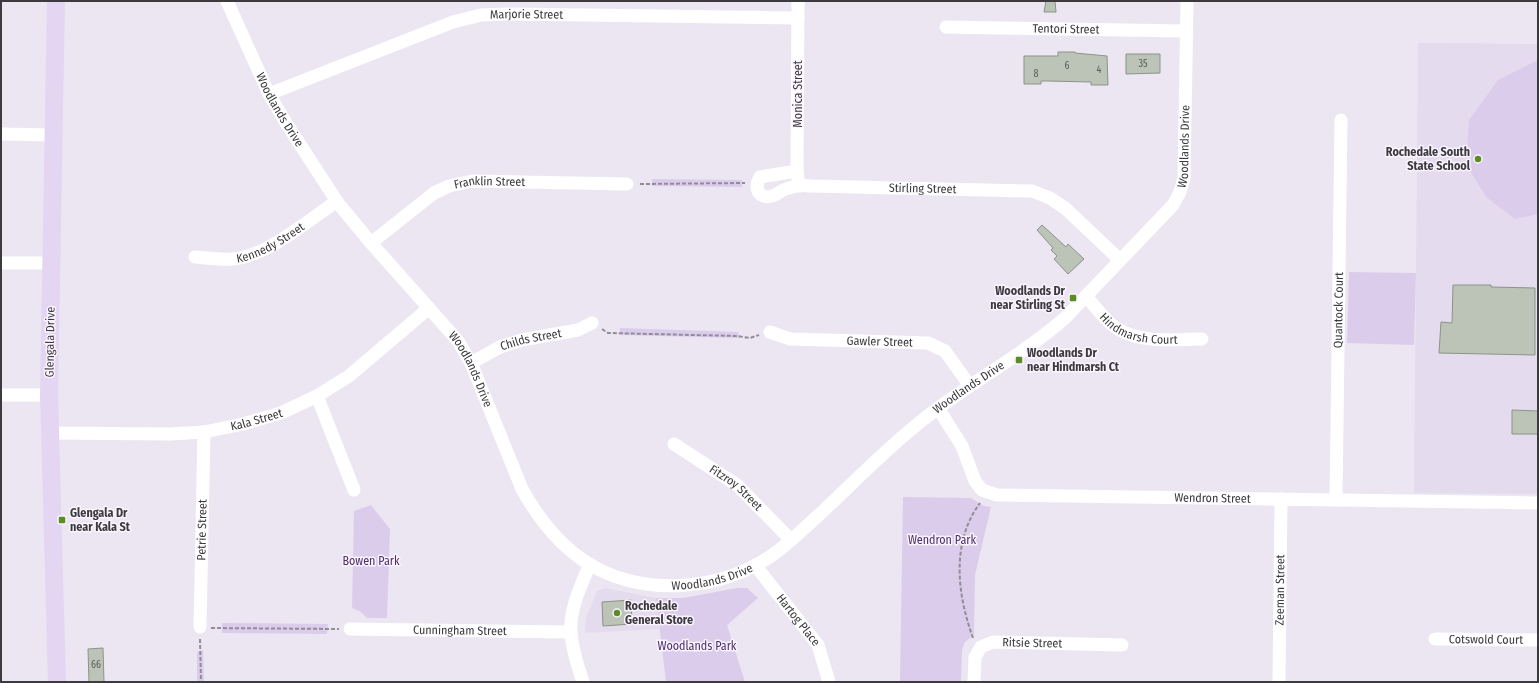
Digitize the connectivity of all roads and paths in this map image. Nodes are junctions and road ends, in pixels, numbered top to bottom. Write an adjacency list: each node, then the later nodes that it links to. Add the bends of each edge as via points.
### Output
1 (56, 1): 11 (street, Glengala Drive)
2 (227, 1): 8 (street, Woodlands Drive)
3 (798, 1): 5 (street, Monica Street)
4 (1186, 1): 7 (street, Woodlands Drive)
5 (798, 18): 8 (street, Marjorie Street, via 481,15 453,22); 12 (street, Monica Street)
6 (946, 27): 7 (street, Tentori Street)
7 (1186, 31): 19 (street, Woodlands Drive, via 1184,178 1180,192 1173,205)
8 (269, 94): 16 (street, Woodlands Drive)
9 (1341, 120): 39 (street, Quantock Court)
10 (1, 134): 11 (street)
11 (52, 136): 21 (street, Glengala Drive)
12 (797, 171): 13 (street, via 760,177); 15 (street, Monica Street)
13 (757, 183): 14 (path); 15 (street, Stirling Street, via 757,190 766,197)
14 (627, 184): 17 (street, Franklin Street, via 472,182 449,186 434,193)
15 (803, 185): 19 (street, Stirling Street, via 1032,191 1050,198 1065,208)
16 (337, 200): 17 (street, Woodlands Drive); 18 (street, Kennedy Street, via 269,247 252,255 232,259)
17 (371, 243): 23 (street, Woodlands Drive)
18 (195, 257)
19 (1119, 260): 22 (street, Woodlands Drive)
20 (1, 262): 21 (street)
21 (51, 263): 30 (street, Glengala Drive)
22 (1086, 296): 26 (street, Hindmarsh Court, via 1117,329 1133,336); 28 (street, Woodlands Drive, via 1046,334)
23 (429, 308): 27 (street, Woodlands Drive, via 458,341); 31 (street, Kala Street, via 349,376)
24 (592, 323): 25 (path, via 608,333 750,338); 27 (street, Childs Street, via 578,330 522,340 500,347)
25 (770, 332): 28 (street, Gawler Street, via 790,339 928,342 945,351)
26 (1202, 339)
27 (471, 363): 42 (street, Woodlands Drive, via 522,489 531,505 565,546)
28 (970, 386): 32 (street, Woodlands Drive)
29 (1, 394): 30 (street)
30 (49, 395): 34 (street, Glengala Drive)
31 (317, 396): 33 (street, Kala Street, via 281,413); 36 (street)
32 (938, 408): 37 (street, via 962,446 975,481); 41 (street, Woodlands Drive)
33 (204, 432): 34 (street, Kala Street); 44 (street, Petrie Street)
34 (50, 433): 51 (street, Glengala Drive)
35 (674, 444): 41 (street, Fitzroy Street, via 736,485)
36 (354, 490)
37 (988, 493): 38 (street, Wendron Street); 50 (path, via 972,515 964,533 959,566 963,602 972,637)
38 (1281, 499): 39 (street, Wendron Street); 56 (street, Zeeman Street)
39 (1336, 500): 40 (street, Wendron Street)
40 (1538, 503)
41 (791, 540): 43 (street, Woodlands Drive)
42 (590, 564): 43 (street, Woodlands Drive, via 621,578 648,584 679,586 704,584); 46 (street, via 573,613)
43 (755, 565): 54 (street, Hartog Place, via 818,645)
44 (200, 628): 45 (path); 52 (path)
45 (350, 629): 46 (street, Cunningham Street)
46 (571, 632): 53 (street, via 575,658)
47 (1435, 639): 48 (street, Cotswold Court)
48 (1538, 640)
49 (1122, 645): 50 (street, Ritsie Street, via 993,642)
50 (980, 649): 55 (street, via 975,657)
51 (57, 682)
52 (201, 682)
53 (583, 682)
54 (829, 682)
55 (974, 682)
56 (1279, 682)

